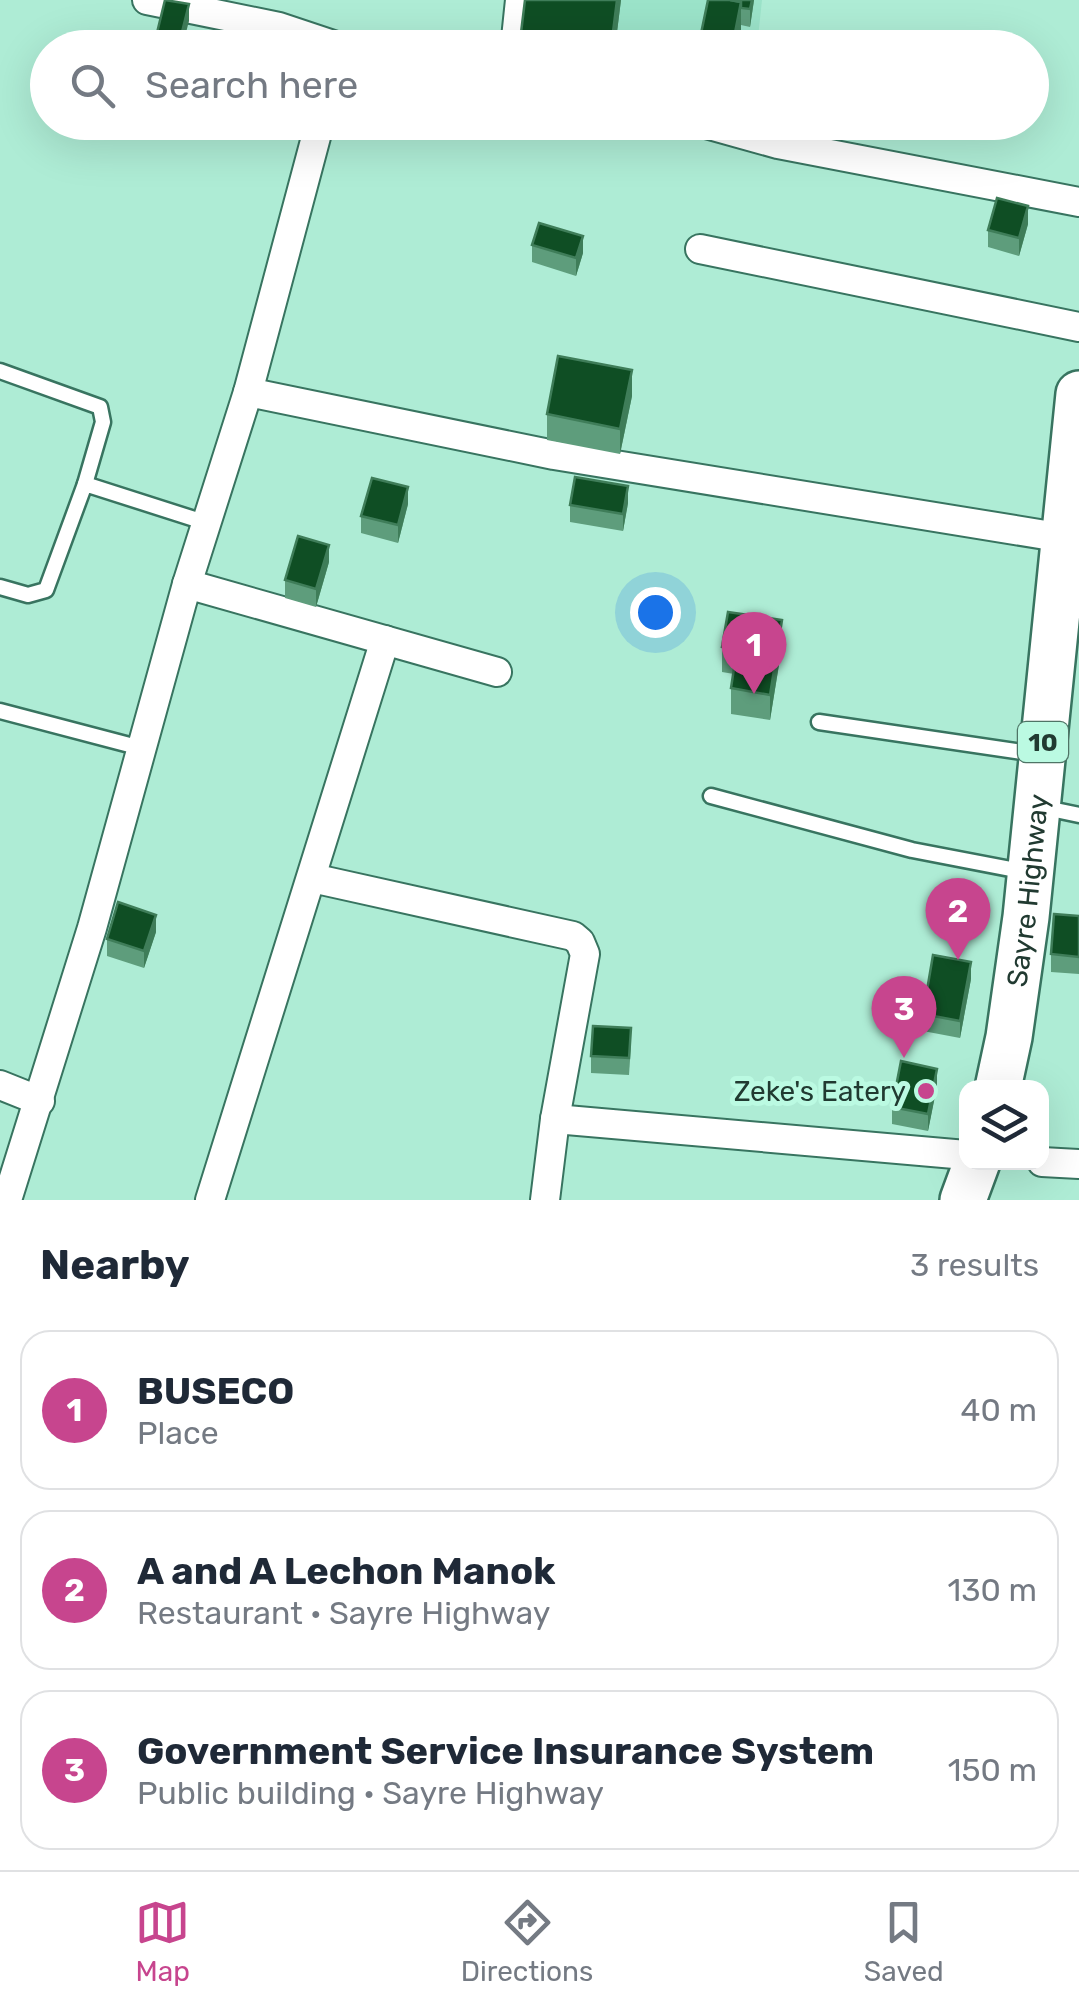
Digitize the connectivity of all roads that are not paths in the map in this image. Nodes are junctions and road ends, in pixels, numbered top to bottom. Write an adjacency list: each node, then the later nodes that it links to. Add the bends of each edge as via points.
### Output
1 (147, 0): 3 (street)
2 (520, 0): 4 (street)
3 (289, 30)
4 (517, 30)
5 (315, 140): 11 (street)
6 (764, 140): 7 (street)
7 (1079, 202)
8 (700, 249): 9 (street)
9 (1079, 326)
10 (0, 372): 13 (lane, via 100,408 104,422)
11 (248, 392): 14 (street); 15 (street, via 554,456)
12 (1079, 394): 15 (highway, Sayre Highway / 10)
13 (86, 484): 14 (lane); 17 (lane, via 46,590 28,595)
14 (206, 523): 16 (street)
15 (1064, 538): 23 (highway, Sayre Highway / 10)
16 (188, 584): 18 (street); 22 (street)
17 (0, 587)
18 (386, 640): 19 (street); 27 (street)
19 (496, 672)
20 (0, 711): 22 (lane)
21 (819, 722): 23 (lane)
22 (141, 748): 30 (street)
23 (1042, 755): 25 (highway, Sayre Highway / 10)
24 (711, 796): 26 (lane, via 912,850)
25 (1058, 811): 26 (highway, Sayre Highway / 10)
26 (1030, 873): 28 (highway, Sayre Highway / 10, via 1044,919)
27 (312, 878): 31 (street, via 580,942 584,954); 37 (street)
28 (1000, 1080)
29 (0, 1084): 30 (street)
30 (40, 1101): 36 (street)
31 (554, 1119): 32 (street); 38 (street)
32 (959, 1154)
33 (1049, 1162): 34 (street)
34 (1079, 1164)
35 (974, 1170): 39 (highway)
36 (7, 1200)
37 (210, 1200)
38 (546, 1200)
39 (963, 1200)

